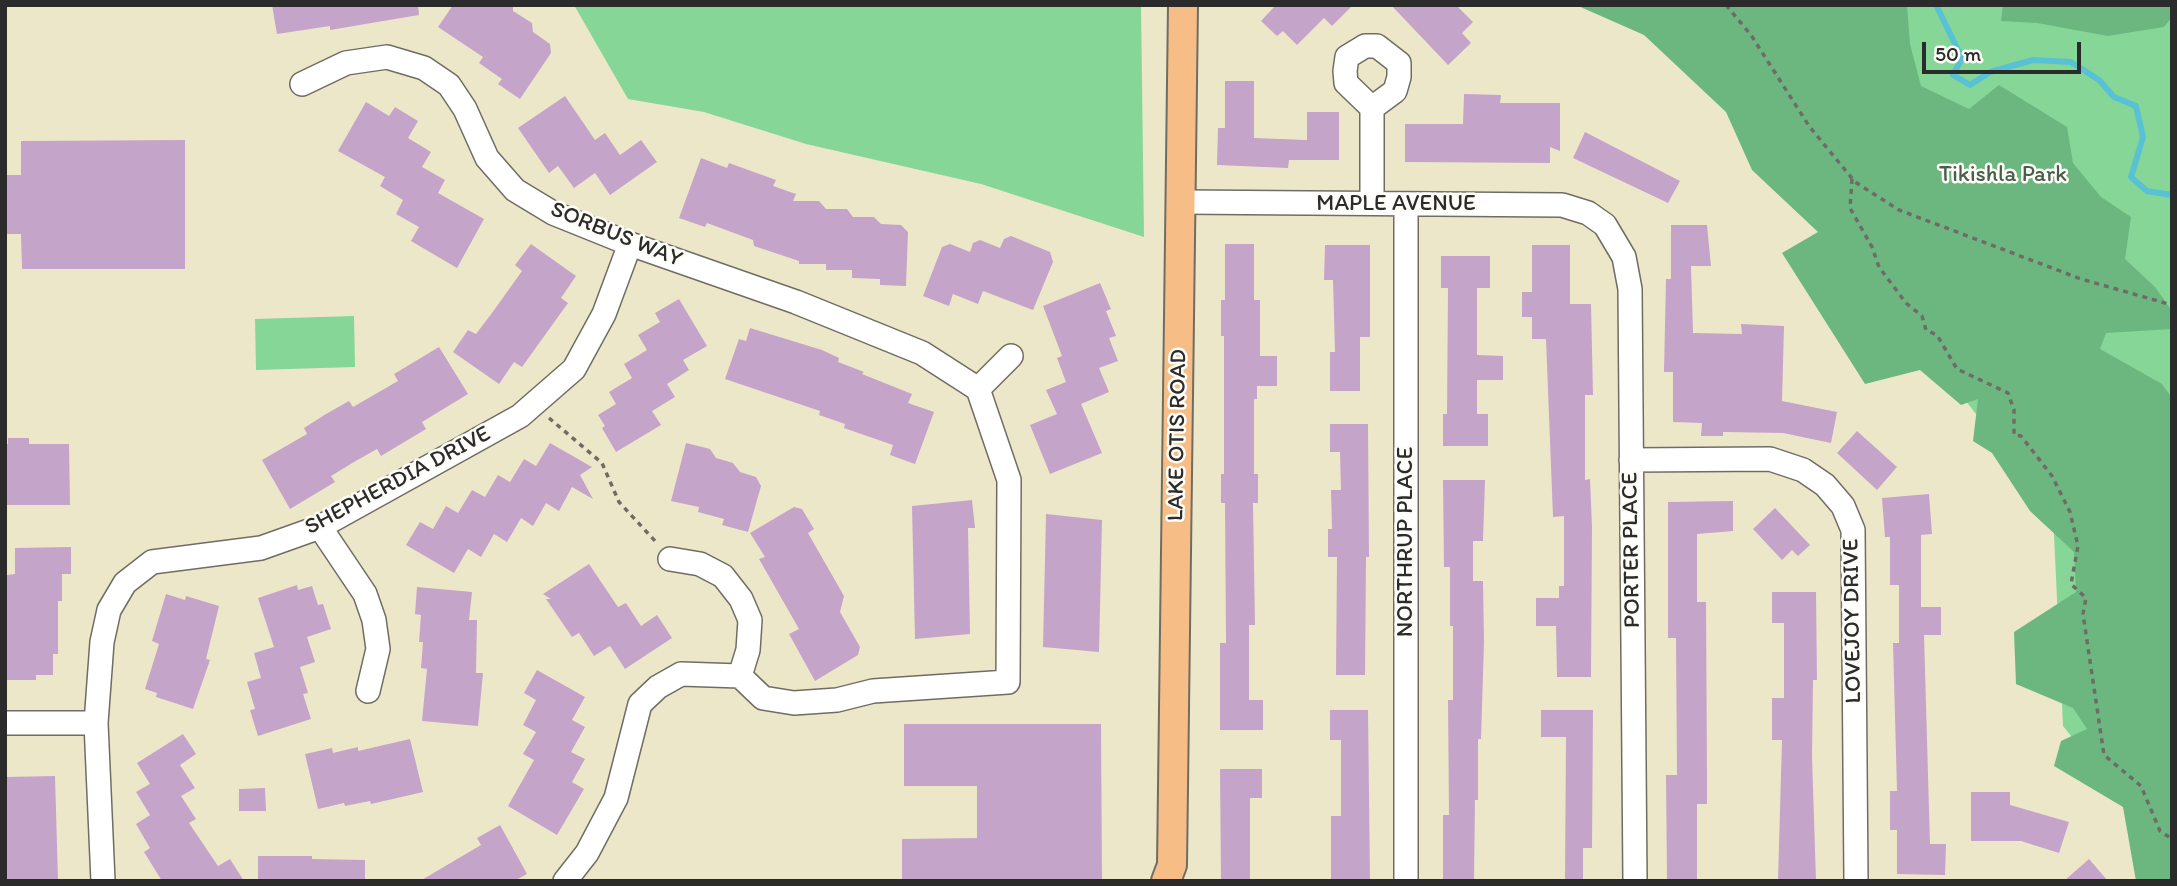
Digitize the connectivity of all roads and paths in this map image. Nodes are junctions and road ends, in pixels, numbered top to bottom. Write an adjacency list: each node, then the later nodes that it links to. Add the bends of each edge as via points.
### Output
1 (1183, 5): 6 (main road, LAKE OTIS ROAD)
2 (1726, 5): 5 (path, via 1751,35 1809,126)
3 (302, 84): 10 (street, SORBUS WAY, via 346,63 387,57 424,68 449,85 487,158 516,190 553,213)
4 (1372, 108): 7 (street)
5 (1852, 178): 11 (path, via 1899,211 2081,279); 22 (path, via 1850,208 1879,267 1922,316 1926,330 1937,335 1957,369 2008,393 2014,410 2014,435 2021,436 2052,476 2070,512 2078,546 2071,584 2085,598 2083,614 2104,755 2141,786 2160,831)
6 (1181, 202): 7 (street, MAPLE AVENUE); 23 (main road, LAKE OTIS ROAD)
7 (1372, 203): 8 (street, MAPLE AVENUE)
8 (1406, 204): 9 (street, MAPLE AVENUE, via 1562,205 1588,213); 26 (street, NORTHRUP PLACE)
9 (1605, 225): 15 (street, PORTER PLACE, via 1624,257 1630,289)
10 (630, 244): 13 (street, SORBUS WAY, via 796,302 922,354); 16 (street, SHEPHERDIA DRIVE, via 604,314 574,369 520,416)
11 (2172, 305)
12 (1011, 356): 13 (street)
13 (978, 389): 18 (street, via 1009,480 1008,682 873,691 838,700 793,703 763,698)
14 (547, 417): 17 (path, via 602,463 619,502)
15 (1631, 460): 27 (street, PORTER PLACE); 28 (street, LOVEJOY DRIVE, via 1770,459 1802,470 1825,485 1843,506 1853,530)
16 (320, 527): 19 (street, via 365,594 374,620 378,649); 21 (street, SHEPHERDIA DRIVE, via 261,548 152,562 125,583 109,610 102,642)
17 (670, 559): 18 (street, via 700,564 723,576 741,599 750,620)
18 (740, 676): 25 (street, via 681,674 640,704 616,798 587,853)
19 (368, 691)
20 (5, 723): 21 (street)
21 (96, 723): 24 (street, SHEPHERDIA DRIVE)
22 (2172, 839)
23 (1172, 875)
24 (102, 880)
25 (565, 881)
26 (1406, 881)
27 (1635, 881)
28 (1856, 881)

